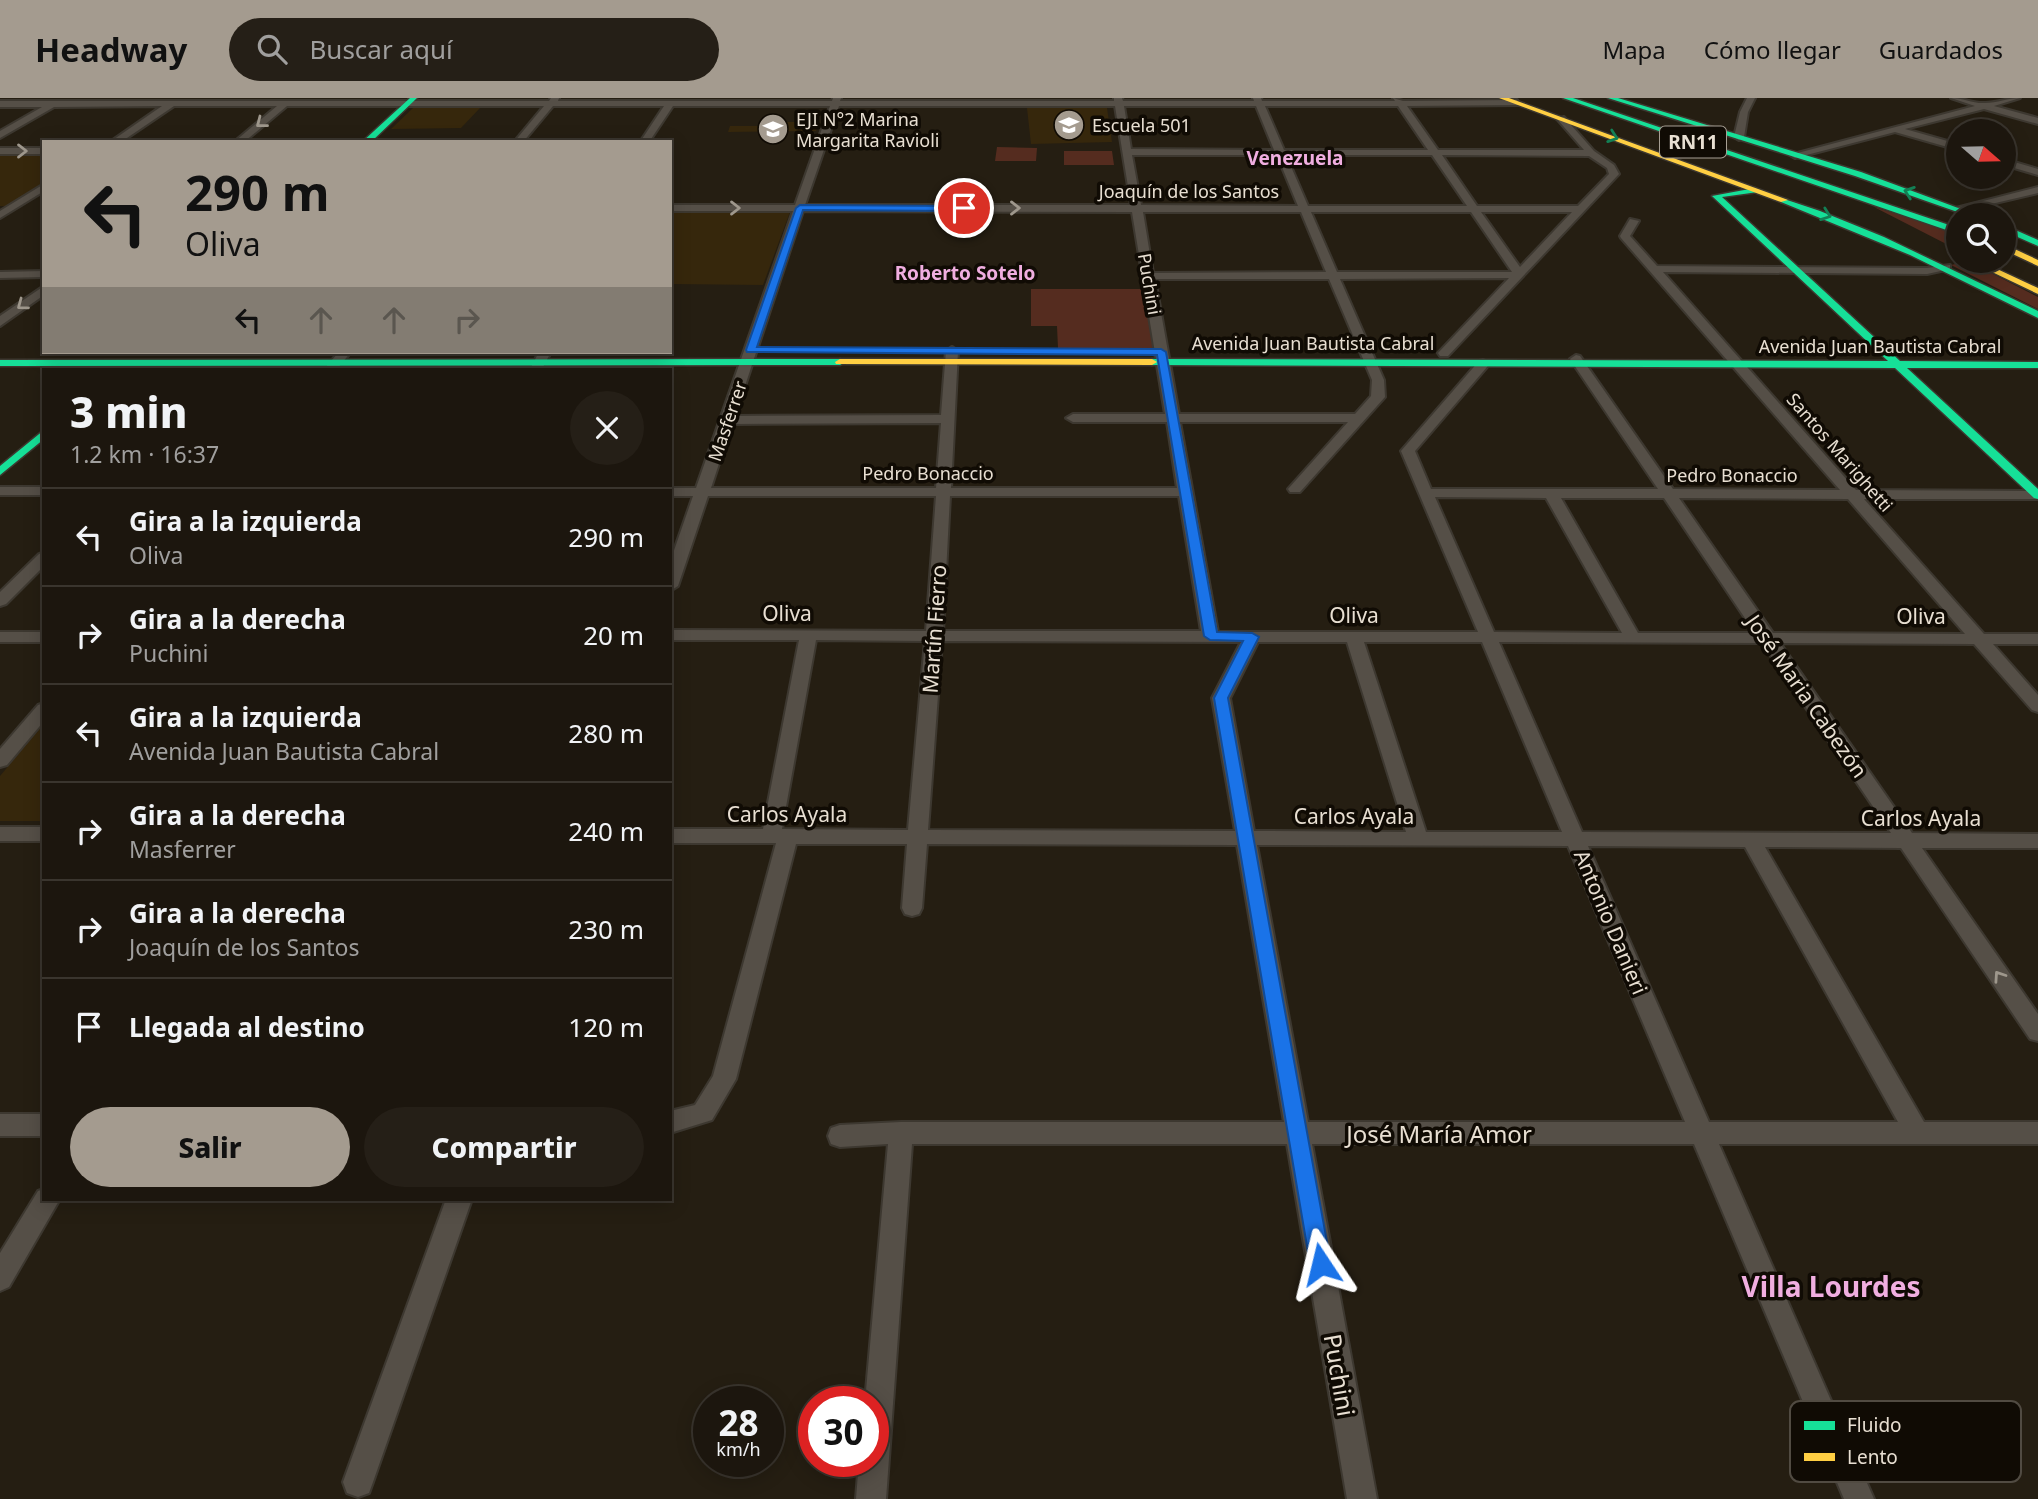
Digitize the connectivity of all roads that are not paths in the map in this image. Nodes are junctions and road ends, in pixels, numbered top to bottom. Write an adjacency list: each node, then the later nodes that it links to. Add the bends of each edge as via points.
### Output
1 (64, 98): 17 (street)
2 (182, 98): 18 (street)
3 (293, 98): 19 (street)
4 (1566, 98): 42 (main road, RN11)
5 (1611, 98): 26 (main road)
6 (1751, 98): 26 (street, via 1742,114)
7 (1955, 98): 21 (street)
8 (2016, 98): 21 (street)
9 (410, 101): 10 (street); 19 (street); 29 (main road)
10 (553, 101): 20 (street); 30 (street)
11 (836, 101): 14 (street); 20 (street); 52 (street, Masferrer)
12 (1259, 101): 14 (street); 15 (street); 36 (street)
13 (1510, 101): 15 (street); 22 (main road)
14 (1119, 102): 35 (street, Puchini)
15 (1400, 102): 37 (street)
16 (0, 104): 17 (street)
17 (53, 104): 18 (street); 25 (street)
18 (172, 104): 19 (street); 27 (street)
19 (284, 105): 28 (street, one-way to 28)
20 (669, 105): 31 (street)
21 (1983, 106): 23 (street); 24 (street)
22 (1561, 119): 38 (street); 44 (main road, one-way to 44)
23 (2038, 121)
24 (1895, 129): 32 (street); 39 (street)
25 (0, 135)
26 (1740, 137): 39 (main road)
27 (117, 140)
28 (240, 140)
29 (368, 140)
30 (520, 140)
31 (644, 140)
32 (1946, 144)
33 (0, 151): 34 (street, one-way to 34)
34 (42, 151)
35 (1127, 152): 36 (street); 53 (street, Puchini)
36 (1281, 153): 37 (street); 54 (street)
37 (1434, 153): 38 (street); 55 (street)
38 (1591, 153): 56 (street, via 1614,174)
39 (1795, 155): 47 (main road, one-way to 39)
40 (2016, 166): 41 (street)
41 (2038, 172)
42 (1821, 186): 59 (main road, RN11); 61 (main road, RN11)
43 (42, 188): 49 (street)
44 (1758, 189): 65 (main road, one-way to 65, via 1842,220); 67 (main road, via 1716,195)
45 (2038, 190): 46 (street)
46 (1983, 203)
47 (1946, 205)
48 (0, 207): 49 (street)
49 (13, 207): 50 (street); 57 (street)
50 (34, 207)
51 (672, 208): 52 (street, Joaquín de los Santos, one-way to 52)
52 (800, 208): 53 (street, Joaquín de los Santos, one-way to 53); 83 (street, Masferrer)
53 (1137, 208): 54 (street, Joaquín de los Santos); 73 (street, Puchini)
54 (1305, 209): 55 (street, Joaquín de los Santos); 74 (street)
55 (1473, 209): 56 (street, Joaquín de los Santos); 72 (street)
56 (1583, 209): 72 (street)
57 (0, 215)
58 (1634, 221): 66 (street, Santos Marighetti, via 1625,236)
59 (1946, 227)
60 (2016, 233): 62 (main road)
61 (1920, 236)
62 (2038, 243)
63 (2016, 253): 64 (main road)
64 (2038, 263): 75 (main road, via 1997,263 1996,268)
65 (1946, 267): 67 (street, via 1927,271)
66 (1654, 269): 67 (street); 93 (street, Santos Marighetti)
67 (1796, 270): 94 (main road)
68 (1958, 273): 78 (main road)
69 (1998, 273): 75 (main road)
70 (42, 274): 71 (street)
71 (0, 275)
72 (1520, 275): 74 (street); 81 (street)
73 (1148, 276): 74 (street); 86 (street, Puchini)
74 (1333, 276): 87 (street)
75 (2006, 277): 77 (main road)
76 (42, 290): 79 (street, one-way to 79)
77 (2038, 291)
78 (2038, 315)
79 (0, 322)
80 (672, 350): 83 (main road, Avenida Juan Bautista Cabral)
81 (1444, 353): 87 (main road, Avenida Juan Bautista Cabral); 92 (main road, Avenida Juan Bautista Cabral)
82 (154, 354): 88 (main road, Avenida Juan Bautista Cabral)
83 (749, 356): 84 (main road, Avenida Juan Bautista Cabral); 91 (main road, Avenida Juan Bautista Cabral); 103 (street, Masferrer)
84 (953, 356): 86 (main road, Avenida Juan Bautista Cabral); 101 (street, Martín Fierro)
85 (0, 357): 88 (main road, Avenida Juan Bautista Cabral)
86 (1162, 357): 87 (main road, Avenida Juan Bautista Cabral); 102 (street, Puchini)
87 (1367, 357): 96 (main road, Avenida Juan Bautista Cabral); 100 (street, via 1378,380 1378,397)
88 (127, 359): 90 (main road, Avenida Juan Bautista Cabral); 95 (main road, Avenida Juan Bautista Cabral)
89 (2038, 359): 94 (main road, Avenida Juan Bautista Cabral)
90 (337, 360): 97 (main road, Avenida Juan Bautista Cabral)
91 (540, 361): 97 (main road, Avenida Juan Bautista Cabral)
92 (1577, 362): 93 (main road, Avenida Juan Bautista Cabral); 96 (main road, Avenida Juan Bautista Cabral); 115 (street, José Maria Cabezón)
93 (1736, 362): 94 (main road, Avenida Juan Bautista Cabral); 116 (street, Santos Marighetti)
94 (1895, 362): 98 (main road, Avenida Juan Bautista Cabral); 117 (main road)
95 (0, 363)
96 (1483, 364): 113 (street, Antonio Danieri, via 1408,451)
97 (438, 365)
98 (2038, 365)
99 (1073, 418): 102 (street)
100 (1359, 418): 102 (street); 106 (street)
101 (950, 419): 103 (street); 112 (street, Martín Fierro)
102 (1173, 419): 111 (street, Puchini)
103 (727, 420): 110 (street, Masferrer)
104 (42, 435): 105 (main road)
105 (0, 472)
106 (1295, 489)
107 (0, 491): 108 (street)
108 (42, 491)
109 (672, 492): 110 (street, Pedro Bonaccio)
110 (703, 492): 112 (street, Pedro Bonaccio); 119 (street, Masferrer)
111 (1186, 492): 112 (street, Pedro Bonaccio); 124 (street, Puchini)
112 (943, 493): 123 (street, Martín Fierro)
113 (1426, 493): 114 (street, Pedro Bonaccio); 129 (street, Antonio Danieri)
114 (1551, 493): 115 (street, Pedro Bonaccio); 130 (street)
115 (1668, 494): 116 (street, Pedro Bonaccio); 131 (street, José Maria Cabezón)
116 (1852, 494): 117 (street, Pedro Bonaccio); 132 (street, Santos Marighetti)
117 (2038, 495)
118 (42, 558): 120 (street)
119 (672, 580)
120 (0, 601)
121 (672, 635): 122 (street, Oliva)
122 (808, 636): 123 (street, Oliva); 140 (street)
123 (934, 636): 124 (street, Oliva); 141 (street, Martín Fierro)
124 (1210, 636): 126 (street, Oliva)
125 (0, 637): 127 (street)
126 (1252, 637): 128 (street, Oliva); 142 (street, Puchini, via 1221,698)
127 (42, 638)
128 (1354, 638): 129 (street, Oliva); 143 (street)
129 (1489, 638): 130 (street, Oliva); 144 (street, Antonio Danieri)
130 (1633, 638): 131 (street, Oliva)
131 (1768, 638): 132 (street, Oliva); 146 (street, José Maria Cabezón)
132 (1979, 639): 133 (street, Oliva); 134 (street, Santos Marighetti)
133 (2038, 639)
134 (2038, 706)
135 (42, 711): 136 (street)
136 (0, 761)
137 (0, 834): 138 (street)
138 (42, 834)
139 (672, 836): 140 (street, Carlos Ayala)
140 (779, 837): 141 (street, Carlos Ayala); 150 (street, via 724,1079 704,1113)
141 (919, 837): 142 (street, Carlos Ayala); 148 (street, Martín Fierro)
142 (1246, 839): 143 (street, Carlos Ayala); 154 (street, Puchini)
143 (1419, 839): 144 (street, Carlos Ayala)
144 (1576, 840): 145 (street, Carlos Ayala); 155 (street, Antonio Danieri)
145 (1751, 840): 146 (street, Carlos Ayala); 156 (street)
146 (1907, 841): 147 (street, Carlos Ayala); 149 (street, José Maria Cabezón, one-way to 146)
147 (2038, 841)
148 (912, 908)
149 (2038, 1032)
150 (672, 1121)
151 (0, 1125): 152 (street)
152 (42, 1125)
153 (901, 1133): 154 (street, José María Amor); 158 (street, José María Amor); 165 (street)
154 (1297, 1133): 155 (street, José María Amor); 166 (street, Puchini)
155 (1702, 1133): 156 (street, José María Amor); 162 (street, Antonio Danieri)
156 (1917, 1133): 157 (street, José María Amor)
157 (2038, 1133)
158 (840, 1136)
159 (46, 1201): 161 (street)
160 (458, 1201): 163 (street)
161 (0, 1278)
162 (1817, 1401)
163 (358, 1482)
164 (1852, 1482): 167 (street, Antonio Danieri)
165 (871, 1499)
166 (1362, 1499)
167 (1859, 1499)

